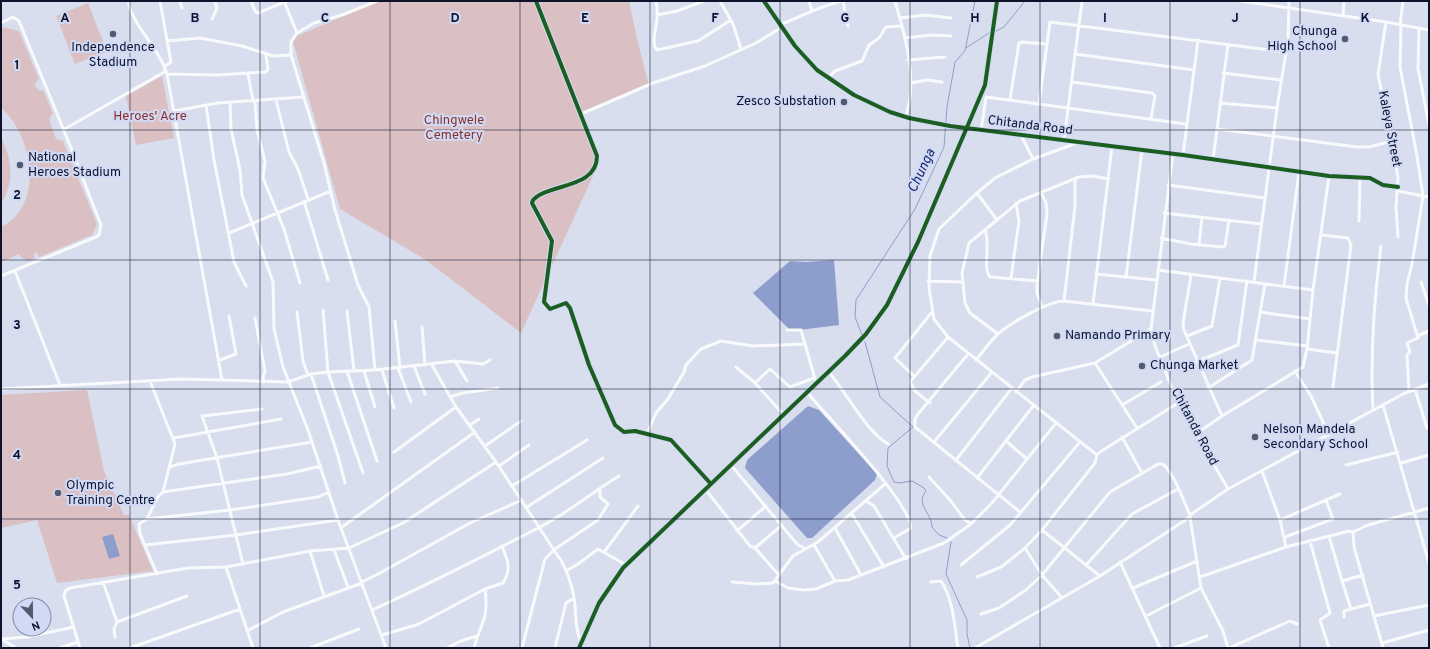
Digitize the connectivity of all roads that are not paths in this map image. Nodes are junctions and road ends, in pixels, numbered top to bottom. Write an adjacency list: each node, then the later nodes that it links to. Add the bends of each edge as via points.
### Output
1 (128, 1): 55 (street)
2 (160, 1): 45 (street)
3 (180, 1): 23 (street)
4 (215, 1): 29 (street, via 217,8)
5 (251, 1): 6 (street, via 258,13)
6 (285, 1): 41 (street)
7 (377, 1): 41 (street, via 314,23)
8 (536, 1): 76 (street)
9 (656, 1): 25 (street)
10 (704, 1): 25 (street, via 678,11)
11 (720, 1): 30 (street)
12 (764, 1): 33 (street, Chitanda Road)
13 (809, 1): 24 (street)
14 (842, 1): 24 (street); 36 (street)
15 (895, 1): 27 (street)
16 (997, 1): 81 (street, via 985,85)
17 (1082, 1): 34 (street)
18 (1240, 1): 22 (street)
19 (1289, 1): 22 (street)
20 (1344, 1): 26 (street)
21 (1403, 1): 35 (street)
22 (1290, 7): 26 (street); 49 (street)
23 (182, 8)
24 (812, 11): 33 (street)
25 (657, 15): 30 (street, via 654,40 657,50 698,41)
26 (1343, 16): 31 (street)
27 (900, 18): 28 (street, via 926,15); 37 (street)
28 (951, 18)
29 (212, 19)
30 (731, 20): 48 (street)
31 (1386, 22): 35 (street); 88 (street, Kaleya Street, via 1378,74)
32 (1, 23): 83 (street, via 13,17 18,21)
33 (779, 25): 60 (street, Chitanda Road, via 804,58)
34 (1080, 25): 44 (street); 46 (street, via 1050,22); 50 (street)
35 (1400, 25): 39 (street); 107 (street, via 1400,68 1418,156)
36 (848, 26)
37 (902, 26): 43 (street); 60 (street, via 885,27 880,36 869,45 862,61 836,71)
38 (779, 29): 48 (street)
39 (1419, 29): 40 (street); 80 (street, via 1418,69)
40 (1429, 30)
41 (297, 33): 52 (street, via 291,42)
42 (951, 36): 43 (street)
43 (905, 38): 54 (street)
44 (1198, 40): 47 (street); 56 (street)
45 (167, 41): 51 (street, via 200,38 242,46); 55 (street, via 171,62)
46 (1046, 44): 67 (street, via 1019,43); 71 (street)
47 (1228, 44): 49 (street); 58 (street)
48 (741, 49): 76 (street, via 705,66 624,94)
49 (1285, 52): 61 (street)
50 (1075, 54): 56 (street); 63 (street)
51 (266, 55): 52 (street); 59 (street, via 267,71)
52 (291, 55): 65 (street)
53 (945, 57): 54 (street)
54 (908, 60): 64 (street)
55 (165, 66): 57 (street)
56 (1194, 70): 79 (street)
57 (166, 72): 59 (street); 75 (street); 83 (street)
58 (1224, 73): 61 (street); 70 (street)
59 (248, 74): 68 (street)
60 (827, 79): 77 (street, Chitanda Road, via 854,96)
61 (1281, 80): 74 (street)
62 (942, 82): 64 (street, via 927,80)
63 (1072, 82): 73 (street); 78 (street, via 1152,92 1155,96)
64 (910, 83): 77 (street, via 909,105)
65 (303, 98): 66 (street); 104 (street)
66 (276, 100): 68 (street); 110 (street, via 289,152)
67 (1010, 100): 71 (street); 84 (street, via 985,97)
68 (254, 101): 69 (street); 113 (street, via 257,130 265,161 263,178)
69 (230, 102): 72 (street); 119 (street, via 232,136 240,170 240,188)
70 (1220, 103): 74 (street); 82 (street)
71 (1039, 104): 73 (street)
72 (206, 105): 75 (street); 122 (street)
73 (1068, 108): 78 (street); 87 (street)
74 (1277, 108): 86 (street)
75 (174, 111): 178 (street)
76 (581, 114): 244 (street, via 597,156 593,168 577,183 558,187 533,200 532,203 552,241 544,302 550,309 566,303 570,308 589,366 615,425 624,432)
77 (905, 117): 81 (street, Chitanda Road)
78 (1151, 119): 79 (street)
79 (1186, 124): 93 (street)
80 (1429, 125)
81 (967, 128): 84 (street, Chitanda Road); 194 (street, via 892,296 861,340)
82 (1217, 129): 86 (street); 95 (street)
83 (63, 130): 129 (street, via 99,220 99,235)
84 (981, 130): 85 (street, Chitanda Road)
85 (1021, 135): 87 (street, Chitanda Road); 94 (street)
86 (1273, 136): 88 (street, via 1365,147); 96 (street)
87 (1064, 140): 89 (street, Chitanda Road)
88 (1392, 141): 103 (street, Kaleya Street)
89 (1077, 142): 90 (street, Chitanda Road); 94 (street)
90 (1112, 146): 91 (street, Chitanda Road); 101 (street)
91 (1142, 150): 92 (street, Chitanda Road); 133 (street)
92 (1173, 154): 93 (street); 102 (street, Chitanda Road)
93 (1183, 155): 95 (street)
94 (1033, 159): 106 (street, via 995,178)
95 (1214, 160): 96 (street)
96 (1269, 168): 97 (street); 109 (street)
97 (1299, 172): 98 (street); 147 (street)
98 (1329, 176): 99 (street); 123 (street)
99 (1360, 178): 103 (street, via 1370,178); 118 (street)
100 (1074, 179): 101 (street, via 1092,176); 105 (street); 149 (street, via 1075,206)
101 (1109, 179): 130 (street)
102 (1168, 185): 109 (street); 114 (street, Chitanda Road)
103 (1398, 189): 107 (street); 125 (street, Kaleya Street)
104 (331, 191): 110 (street); 189 (street, via 358,285 369,307)
105 (1041, 192): 112 (street); 139 (street, via 1047,214)
106 (977, 193): 116 (street); 138 (street, via 939,228 930,256)
107 (1423, 196): 108 (street); 169 (street, via 1406,298)
108 (1429, 197)
109 (1264, 198): 120 (street)
110 (308, 199): 111 (street)
111 (304, 201): 113 (street); 136 (street)
112 (1016, 203): 116 (street); 134 (street, via 1019,221)
113 (278, 212): 119 (street); 144 (street)
114 (1164, 213): 115 (street); 124 (street, Chitanda Road)
115 (1202, 217): 117 (street); 126 (street)
116 (997, 220): 121 (street)
117 (1229, 220): 120 (street); 126 (street, via 1225,246)
118 (1359, 221)
119 (252, 222): 122 (street); 205 (street, via 273,282 274,329)
120 (1261, 224): 142 (street)
121 (986, 230): 134 (street, via 986,272 991,278); 141 (street, via 969,243)
122 (229, 233): 146 (street, via 234,262)
123 (1322, 235): 148 (street); 175 (street, via 1348,238 1351,242)
124 (1161, 238): 126 (street); 128 (street, Chitanda Road)
125 (1398, 238)
126 (1199, 245)
127 (1381, 246): 232 (street, via 1375,298 1371,382)
128 (1158, 270): 131 (street); 137 (street, Chitanda Road)
129 (15, 271): 132 (street); 210 (street)
130 (1096, 274): 133 (street); 150 (street)
131 (1191, 275): 135 (street); 168 (street, via 1183,323)
132 (1, 276)
133 (1126, 277): 137 (street)
134 (1011, 278): 139 (street)
135 (1220, 278): 140 (street); 168 (street, via 1212,326)
136 (328, 280)
137 (1156, 280): 155 (street, Chitanda Road)
138 (928, 281): 141 (street); 157 (street)
139 (1038, 281): 152 (street, via 1037,293)
140 (1247, 281): 142 (street); 182 (street, via 1238,345)
141 (962, 282): 167 (street, via 967,310)
142 (1254, 282): 145 (street)
143 (1421, 282): 151 (street)
144 (300, 283)
145 (1265, 284): 147 (street); 158 (street)
146 (246, 286)
147 (1284, 286): 148 (street)
148 (1313, 290): 161 (street)
149 (1064, 301): 150 (street); 152 (street)
150 (1093, 304): 155 (street)
151 (1429, 306)
152 (1042, 307): 167 (street)
153 (322, 310): 196 (street)
154 (347, 311): 192 (street)
155 (1152, 311): 164 (street, Chitanda Road)
156 (297, 312): 198 (street, via 303,361)
157 (932, 312): 170 (street, via 937,324); 199 (street, via 895,358)
158 (1260, 312): 161 (street); 171 (street)
159 (229, 316): 178 (street, via 236,354)
160 (256, 318): 204 (street, via 265,371)
161 (1310, 319): 174 (street)
162 (395, 321): 188 (street)
163 (422, 327): 184 (street)
164 (1151, 329): 177 (street, Chitanda Road); 183 (street)
165 (787, 330): 172 (street, via 801,330)
166 (1429, 330): 169 (street)
167 (998, 334): 180 (street)
168 (1187, 336): 173 (street)
169 (1417, 336): 217 (street, via 1418,339 1408,343)
170 (948, 337): 176 (street); 199 (street)
171 (1256, 340): 174 (street); 214 (street, via 1253,358 1249,363)
172 (804, 344): 200 (street); 244 (street, via 753,346 721,341 701,349 686,365 668,399 656,413)
173 (1189, 344): 177 (street); 182 (street)
174 (1308, 348): 175 (street); 195 (street, via 1303,367)
175 (1337, 353): 211 (street)
176 (968, 354): 180 (street); 223 (street)
177 (1160, 357): 224 (street, Chitanda Road)
178 (220, 360): 201 (street)
179 (490, 360): 181 (street, via 483,364)
180 (976, 360): 197 (street)
181 (455, 361): 185 (street); 203 (street)
182 (1196, 362): 214 (street)
183 (1095, 363): 219 (street, via 1032,377); 226 (street)
184 (425, 365): 185 (street); 186 (street)
185 (432, 365): 221 (street)
186 (414, 366): 188 (street); 220 (street)
187 (736, 367): 208 (street)
188 (399, 368): 190 (street); 222 (street)
189 (375, 370): 190 (street); 193 (street)
190 (382, 370): 230 (street)
191 (347, 371): 192 (street); 196 (street); 265 (street)
192 (354, 371): 193 (street)
193 (364, 371): 228 (street)
194 (828, 371): 206 (street); 254 (street, via 876,436)
195 (1295, 371): 234 (street); 246 (street, via 1311,396)
196 (328, 372): 198 (street); 274 (street)
197 (992, 372): 213 (street); 252 (street)
198 (309, 375): 205 (street); 279 (street)
199 (914, 376): 223 (street, via 910,382 912,387)
200 (814, 378): 206 (street); 208 (street, via 790,387 770,368)
201 (222, 380): 202 (street); 204 (street)
202 (150, 381): 210 (street); 247 (street)
203 (467, 381)
204 (264, 382): 205 (street)
205 (288, 382): 251 (street)
206 (816, 382): 218 (street)
207 (1162, 382): 226 (street)
208 (755, 383): 233 (street)
209 (1429, 384): 216 (street)
210 (60, 385): 215 (street)
211 (1333, 387)
212 (498, 388): 221 (street)
213 (1012, 388): 219 (street); 264 (street)
214 (1208, 388): 234 (street)
215 (1, 389)
216 (1414, 389): 217 (street); 241 (street)
217 (1409, 391): 227 (street)
218 (807, 392): 233 (street); 282 (street, via 880,474)
219 (1016, 392): 225 (street)
220 (425, 394)
221 (450, 397): 229 (street)
222 (411, 402)
223 (930, 403): 252 (street, via 918,414 914,423 915,427)
224 (1178, 403): 240 (street); 245 (street, Chitanda Road)
225 (1034, 405): 238 (street); 250 (street)
226 (1122, 405): 240 (street)
227 (1383, 405): 232 (street); 258 (street)
228 (375, 407)
229 (456, 407): 239 (street); 257 (street)
230 (394, 408)
231 (262, 409): 242 (street, via 202,416)
232 (1373, 410): 246 (street)
233 (784, 415): 268 (street)
234 (1222, 416): 245 (street)
235 (281, 418): 242 (street)
236 (479, 419): 239 (street)
237 (521, 421): 256 (street)
238 (1056, 423): 253 (street); 263 (street)
239 (470, 425): 243 (street)
240 (1137, 428): 248 (street)
241 (1428, 428)
242 (207, 432): 247 (street); 261 (street)
243 (475, 432): 256 (street); 309 (street)
244 (647, 434): 281 (street, via 673,441)
245 (1196, 434): 286 (street, Chitanda Road)
246 (1329, 435): 273 (street)
247 (174, 438): 272 (street)
248 (1122, 438): 259 (street); 275 (street)
249 (587, 440): 283 (street)
250 (1006, 441): 263 (street); 278 (street)
251 (312, 442): 261 (street); 270 (street)
252 (934, 442): 264 (street)
253 (1080, 442): 259 (street); 300 (street)
254 (888, 444)
255 (529, 445): 271 (street)
256 (485, 446): 266 (street)
257 (394, 452)
258 (1398, 452): 267 (street); 269 (street)
259 (1097, 455): 312 (street, via 1095,463)
260 (1429, 455): 267 (street)
261 (217, 458): 272 (street); 280 (street)
262 (602, 458): 297 (street)
263 (1027, 459): 291 (street)
264 (956, 460): 278 (street)
265 (377, 461)
266 (496, 462): 271 (street); 324 (street, via 403,523)
267 (1401, 463): 301 (street)
268 (730, 464): 281 (street); 296 (street)
269 (1346, 465)
270 (321, 466): 280 (street); 289 (street)
271 (499, 466): 283 (street)
272 (170, 467): 288 (street)
273 (1262, 472): 286 (street); 306 (street)
274 (363, 473)
275 (1142, 473): 285 (street, via 1163,464); 328 (street, via 1110,492)
276 (619, 476): 284 (street)
277 (929, 478): 307 (street)
278 (978, 478): 291 (street)
279 (345, 483)
280 (223, 484): 288 (street); 299 (street)
281 (711, 484): 287 (street)
282 (885, 484): 294 (street); 318 (street, via 906,512 911,526 909,530)
283 (512, 486): 292 (street)
284 (600, 489): 310 (street); 329 (street, via 600,497 608,504 598,520)
285 (1178, 489): 303 (street); 341 (street, via 1132,514)
286 (1228, 489): 303 (street)
287 (706, 490): 313 (street); 339 (street)
288 (163, 492): 304 (street, via 157,498)
289 (329, 492): 299 (street, via 318,497); 305 (street)
290 (1340, 494): 293 (street)
291 (998, 495): 300 (street); 307 (street)
292 (522, 500): 297 (street); 357 (street, via 470,523)
293 (1326, 500): 306 (street); 317 (street, via 1333,518)
294 (865, 501): 302 (street); 318 (street, via 874,506)
295 (638, 506): 332 (street)
296 (766, 506): 308 (street); 313 (street)
297 (527, 507): 310 (street)
298 (1429, 508): 301 (street)
299 (230, 510): 304 (street); 315 (street)
300 (1020, 512): 340 (street, via 1005,530)
301 (1414, 512): 314 (street); 333 (street)
302 (852, 514): 311 (street); 343 (street)
303 (1190, 516): 335 (street); 336 (street)
304 (147, 519): 320 (street, via 139,524)
305 (338, 520): 309 (street); 315 (street)
306 (1280, 520): 317 (street)
307 (971, 524): 334 (street, via 944,544)
308 (782, 525): 325 (street); 326 (street, via 797,544)
309 (342, 527): 324 (street)
310 (540, 527): 322 (street); 329 (street)
311 (835, 528): 321 (street); 347 (street)
312 (1042, 530): 327 (street); 328 (street)
313 (737, 531): 325 (street)
314 (1353, 532): 316 (street); 349 (street, via 1354,548)
315 (236, 536): 320 (street); 338 (street)
316 (1329, 536): 319 (street); 355 (street)
317 (1286, 537): 323 (street)
318 (894, 538): 334 (street)
319 (1310, 541): 323 (street); 408 (street, via 1330,613 1320,620)
320 (144, 545): 345 (street)
321 (814, 545): 326 (street); 354 (street)
322 (502, 546): 363 (street, via 509,565 508,574 503,583); 372 (street)
323 (1286, 547): 351 (street)
324 (349, 548): 330 (street); 357 (street)
325 (755, 548): 346 (street)
326 (804, 548): 346 (street, via 788,561)
327 (1025, 548): 348 (street); 352 (street, via 1001,567)
328 (1064, 548): 341 (street); 348 (street)
329 (555, 549): 344 (street); 400 (street, via 545,559)
330 (334, 550): 331 (street); 360 (street)
331 (310, 551): 338 (street); 365 (street)
332 (605, 551): 339 (street); 344 (street, via 596,549)
333 (1428, 552): 337 (street)
334 (906, 559): 343 (street)
335 (1197, 561): 351 (street); 361 (street)
336 (1120, 562): 350 (street); 361 (street)
337 (1429, 563)
338 (243, 564): 342 (street)
339 (626, 565): 389 (street, via 599,604)
340 (961, 565)
341 (1086, 565): 350 (street)
342 (226, 567): 345 (street, via 188,568); 370 (street)
343 (884, 567): 347 (street)
344 (566, 571): 366 (street, via 571,580)
345 (157, 574): 356 (street)
346 (779, 575): 353 (street)
347 (861, 575): 354 (street)
348 (1042, 575): 367 (street); 373 (street, via 1010,601)
349 (1363, 575): 355 (street); 368 (street)
350 (1100, 576): 367 (street)
351 (1200, 577): 362 (street)
352 (977, 578)
353 (775, 581): 354 (street, via 788,588 804,590 816,589); 358 (street, via 757,584)
354 (835, 581)
355 (1342, 581): 371 (street)
356 (103, 582): 377 (street); 379 (street, via 73,587 65,591 64,596)
357 (362, 582): 360 (street); 372 (street)
358 (732, 582)
359 (931, 582): 403 (street, via 941,581 947,590)
360 (348, 587): 365 (street)
361 (1133, 588): 374 (street)
362 (1201, 588): 374 (street); 407 (street, via 1223,631)
363 (485, 589): 383 (street, via 419,624); 384 (street, via 486,617)
364 (187, 596): 377 (street)
365 (324, 596): 382 (street, via 275,615)
366 (574, 598): 389 (street, via 576,630); 401 (street, via 566,603)
367 (1062, 598): 404 (street)
368 (1370, 604): 371 (street); 375 (street)
369 (1429, 605): 375 (street)
370 (240, 609): 382 (street); 394 (street)
371 (1351, 609): 376 (street, via 1344,612)
372 (372, 610): 383 (street)
373 (981, 614)
374 (1146, 616): 405 (street)
375 (1374, 616): 390 (street)
376 (1344, 617)
377 (117, 622): 386 (street, via 114,629)
378 (1297, 624): 407 (street, via 1290,621)
379 (74, 627): 387 (street, via 28,637); 388 (street)
380 (359, 629): 396 (street)
381 (1429, 630): 390 (street)
382 (247, 631): 395 (street)
383 (382, 635): 397 (street)
384 (477, 636): 398 (street); 399 (street)
385 (1207, 636): 406 (street)
386 (115, 637)
387 (2, 639): 391 (street)
388 (78, 642): 392 (street); 393 (street)
389 (582, 642): 402 (street)
390 (1382, 643): 409 (street)
391 (16, 648)
392 (60, 648)
393 (80, 648)
394 (130, 648)
395 (254, 648)
396 (310, 648)
397 (386, 648)
398 (447, 648)
399 (474, 648)
400 (522, 648)
401 (555, 648)
402 (579, 648)
403 (958, 648)
404 (975, 648)
405 (1160, 648)
406 (1174, 648)
407 (1228, 648)
408 (1329, 648)
409 (1383, 648)

